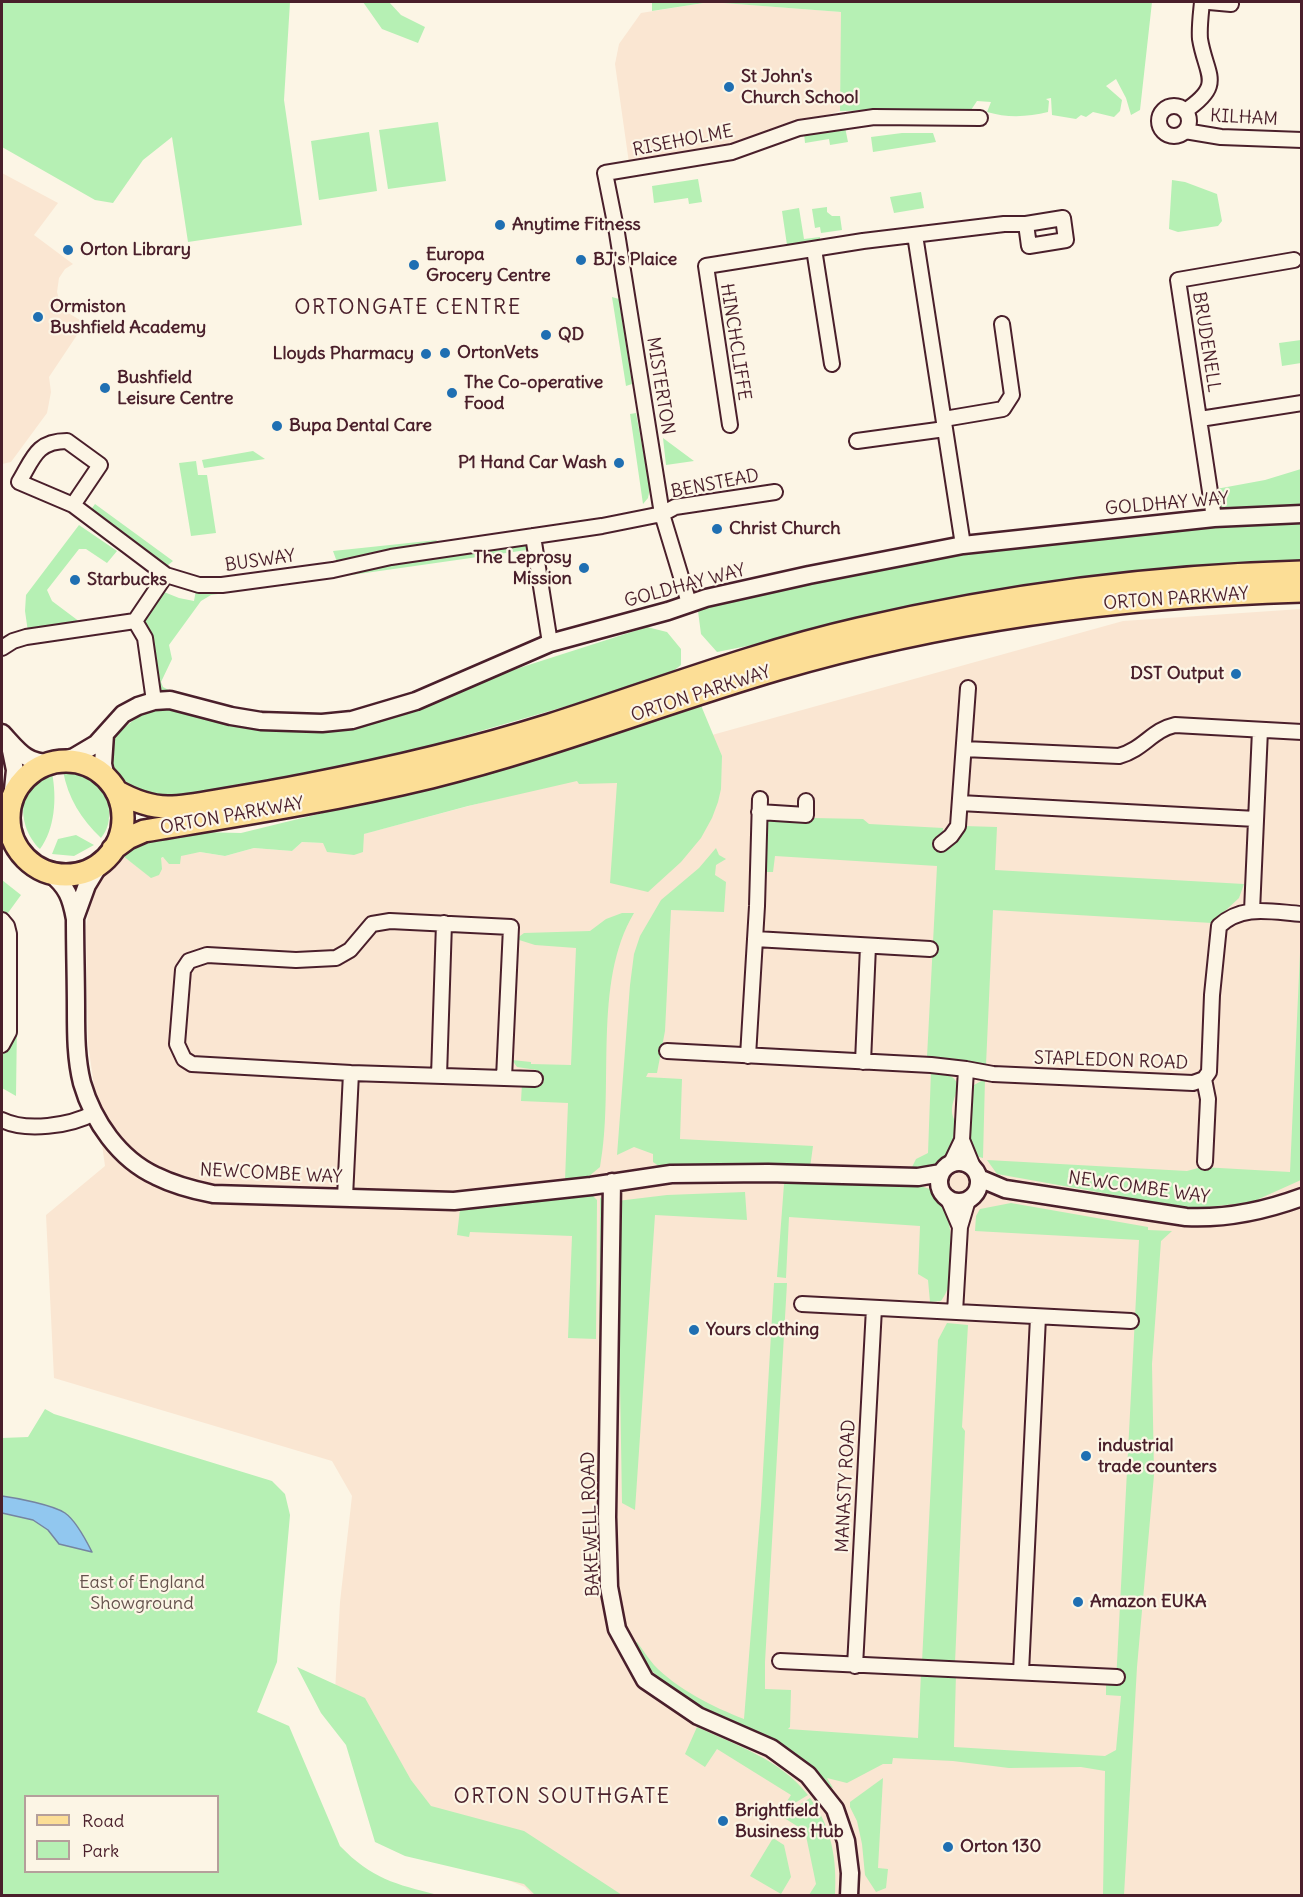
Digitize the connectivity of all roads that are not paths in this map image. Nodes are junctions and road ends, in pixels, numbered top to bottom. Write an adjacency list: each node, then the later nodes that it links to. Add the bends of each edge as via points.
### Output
1 (1202, 2): 4 (street, via 1200,38 1212,78 1203,99)
2 (1209, 2): 3 (street)
3 (1231, 4)
4 (1185, 111): 6 (street, KILHAM, via 1189,119); 6 (street, KILHAM, via 1176,106 1166,108 1159,121 1161,130 1169,135 1178,136)
5 (980, 118): 8 (street, RISEHOLME, via 874,117 810,126 732,152)
6 (1185, 131): 7 (street, KILHAM, via 1221,138)
7 (1302, 140)
8 (605, 173): 22 (street, MISTERTON)
9 (1026, 224): 10 (street, HINCHCLIFFE)
10 (915, 235): 11 (street, HINCHCLIFFE); 17 (street)
11 (814, 249): 14 (street); 18 (street, HINCHCLIFFE, via 706,266)
12 (1294, 260): 16 (street, BRUDENELL, via 1178,280)
13 (1002, 324): 17 (street, via 1012,395 1003,409)
14 (832, 364)
15 (1302, 403): 16 (street, BRUDENELL)
16 (1200, 419): 24 (street, BRUDENELL)
17 (944, 424): 19 (street); 26 (street)
18 (730, 425)
19 (857, 441)
20 (775, 492): 22 (street, BENSTEAD, via 675,507)
21 (73, 505): 21 (street, BUSWAY, via 19,482 41,447 48,443 67,441 100,465); 28 (street, BUSWAY)
22 (662, 514): 25 (street, BENSTEAD); 30 (street, MISTERTON)
23 (1302, 514): 24 (street, GOLDHAY WAY)
24 (1215, 518): 26 (street, GOLDHAY WAY)
25 (533, 536): 28 (street, BUSWAY, via 222,585 199,585); 32 (street)
26 (963, 545): 30 (street, GOLDHAY WAY)
27 (1302, 572): 42 (main road, ORTON PARKWAY, via 1137,582 1007,599 857,629 471,748 277,790 166,807 148,805)
28 (166, 575): 31 (street)
29 (1302, 591): 49 (main road, ORTON PARKWAY, via 1137,600 943,629 779,669 458,770 270,811 144,831 128,838)
30 (689, 603): 32 (street, GOLDHAY WAY)
31 (135, 621): 33 (street, via 26,637); 35 (street, via 145,638)
32 (550, 643): 35 (street, GOLDHAY WAY, via 416,701 352,720 261,721 170,700)
33 (2, 648)
34 (968, 688): 40 (street)
35 (153, 701): 38 (street, GOLDHAY WAY, via 123,714)
36 (1260, 730): 37 (street); 40 (street, via 1175,725 1163,728 1138,748 1119,756); 46 (street)
37 (1302, 732)
38 (105, 734): 41 (street, GOLDHAY WAY, via 86,752); 42 (street, via 103,764)
39 (5, 736): 41 (street, via 32,761); 45 (street, via 15,770)
40 (964, 749): 44 (street)
41 (57, 762): 42 (main road, via 78,762 93,768); 45 (main road, via 41,767 24,780)
42 (111, 785): 49 (main road, via 123,821 120,836)
43 (806, 801): 56 (street, via 806,815 759,805)
44 (960, 803): 46 (street); 47 (street, via 958,826)
45 (8, 806): 50 (main road, via 15,844 22,855)
46 (1256, 819): 51 (street)
47 (941, 844)
48 (2, 853): 50 (main road)
49 (107, 856): 50 (main road, via 90,870 77,874 63,875); 53 (street, NEWCOMBE WAY, via 87,885)
50 (41, 868): 53 (street, NEWCOMBE WAY, via 66,887)
51 (1252, 911): 52 (street, STAPLEDON ROAD); 69 (street, STAPLEDON ROAD, via 1240,912 1219,926 1209,1072)
52 (1302, 914)
53 (75, 919): 70 (street, NEWCOMBE WAY, via 77,1045 82,1082)
54 (2, 920): 58 (street, via 7,926)
55 (444, 924): 65 (street, via 372,924 350,950 336,958 207,955 189,961 183,970 177,1044 184,1059 192,1065); 66 (street); 67 (street, via 511,927)
56 (755, 939): 57 (street); 62 (street)
57 (868, 945): 59 (street); 63 (street)
58 (5, 946): 60 (street, via 9,1032)
59 (930, 949)
60 (2, 1045)
61 (667, 1051): 62 (street, STAPLEDON ROAD)
62 (748, 1056): 63 (street, STAPLEDON ROAD)
63 (863, 1062): 64 (street, STAPLEDON ROAD)
64 (966, 1069): 69 (street, STAPLEDON ROAD, via 993,1074 1193,1083); 72 (street)
65 (351, 1073): 66 (street); 77 (street)
66 (439, 1076): 67 (street)
67 (504, 1078): 68 (street)
68 (535, 1079)
69 (1204, 1079): 73 (street, via 1208,1100)
70 (94, 1113): 71 (street, via 81,1120 40,1126 11,1125); 77 (street, NEWCOMBE WAY, via 129,1159 155,1176 188,1188 213,1194)
71 (2, 1120)
72 (962, 1140): 74 (street); 76 (street)
73 (1205, 1162)
74 (945, 1181): 75 (street, NEWCOMBE WAY, via 768,1173 671,1174); 76 (street, via 962,1202); 76 (street, via 965,1162); 79 (street)
75 (612, 1182): 77 (street, NEWCOMBE WAY, via 454,1201); 89 (street, BAKEWELL ROAD, via 607,1517 609,1587 617,1629 645,1680 698,1716 771,1748 808,1775 835,1809 846,1841)
76 (974, 1185): 78 (street, NEWCOMBE WAY, via 1154,1213 1216,1218 1246,1214); 79 (street)
77 (345, 1197)
78 (1302, 1197)
79 (960, 1227): 82 (street)
80 (802, 1304): 81 (street)
81 (874, 1308): 82 (street); 86 (street, MANASTY ROAD)
82 (955, 1312): 83 (street)
83 (1038, 1317): 84 (street); 87 (street)
84 (1131, 1321)
85 (780, 1661): 86 (street)
86 (855, 1666): 87 (street)
87 (1021, 1672): 88 (street)
88 (1117, 1677)
89 (849, 1896)

